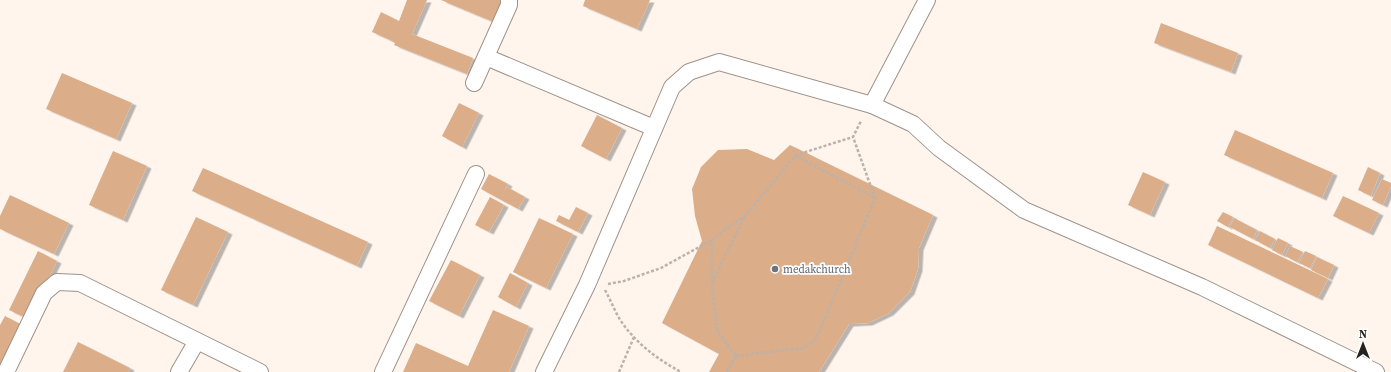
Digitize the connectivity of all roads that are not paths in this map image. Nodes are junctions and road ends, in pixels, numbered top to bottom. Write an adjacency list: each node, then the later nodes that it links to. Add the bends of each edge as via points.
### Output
1 (509, 0): 3 (street)
2 (927, 0): 5 (street)
3 (486, 57): 4 (street); 6 (street)
4 (474, 83)
5 (872, 105): 6 (street, via 719,62 689,72 672,87); 14 (street, via 913,124 939,148 1024,210 1202,287)
6 (654, 128): 13 (street, via 587,285)
7 (476, 174): 12 (street)
8 (197, 340): 9 (street, via 80,282 57,282 44,293); 10 (street); 11 (street)
9 (6, 372)
10 (179, 372)
11 (260, 372)
12 (383, 372)
13 (544, 372)
14 (1375, 372)

